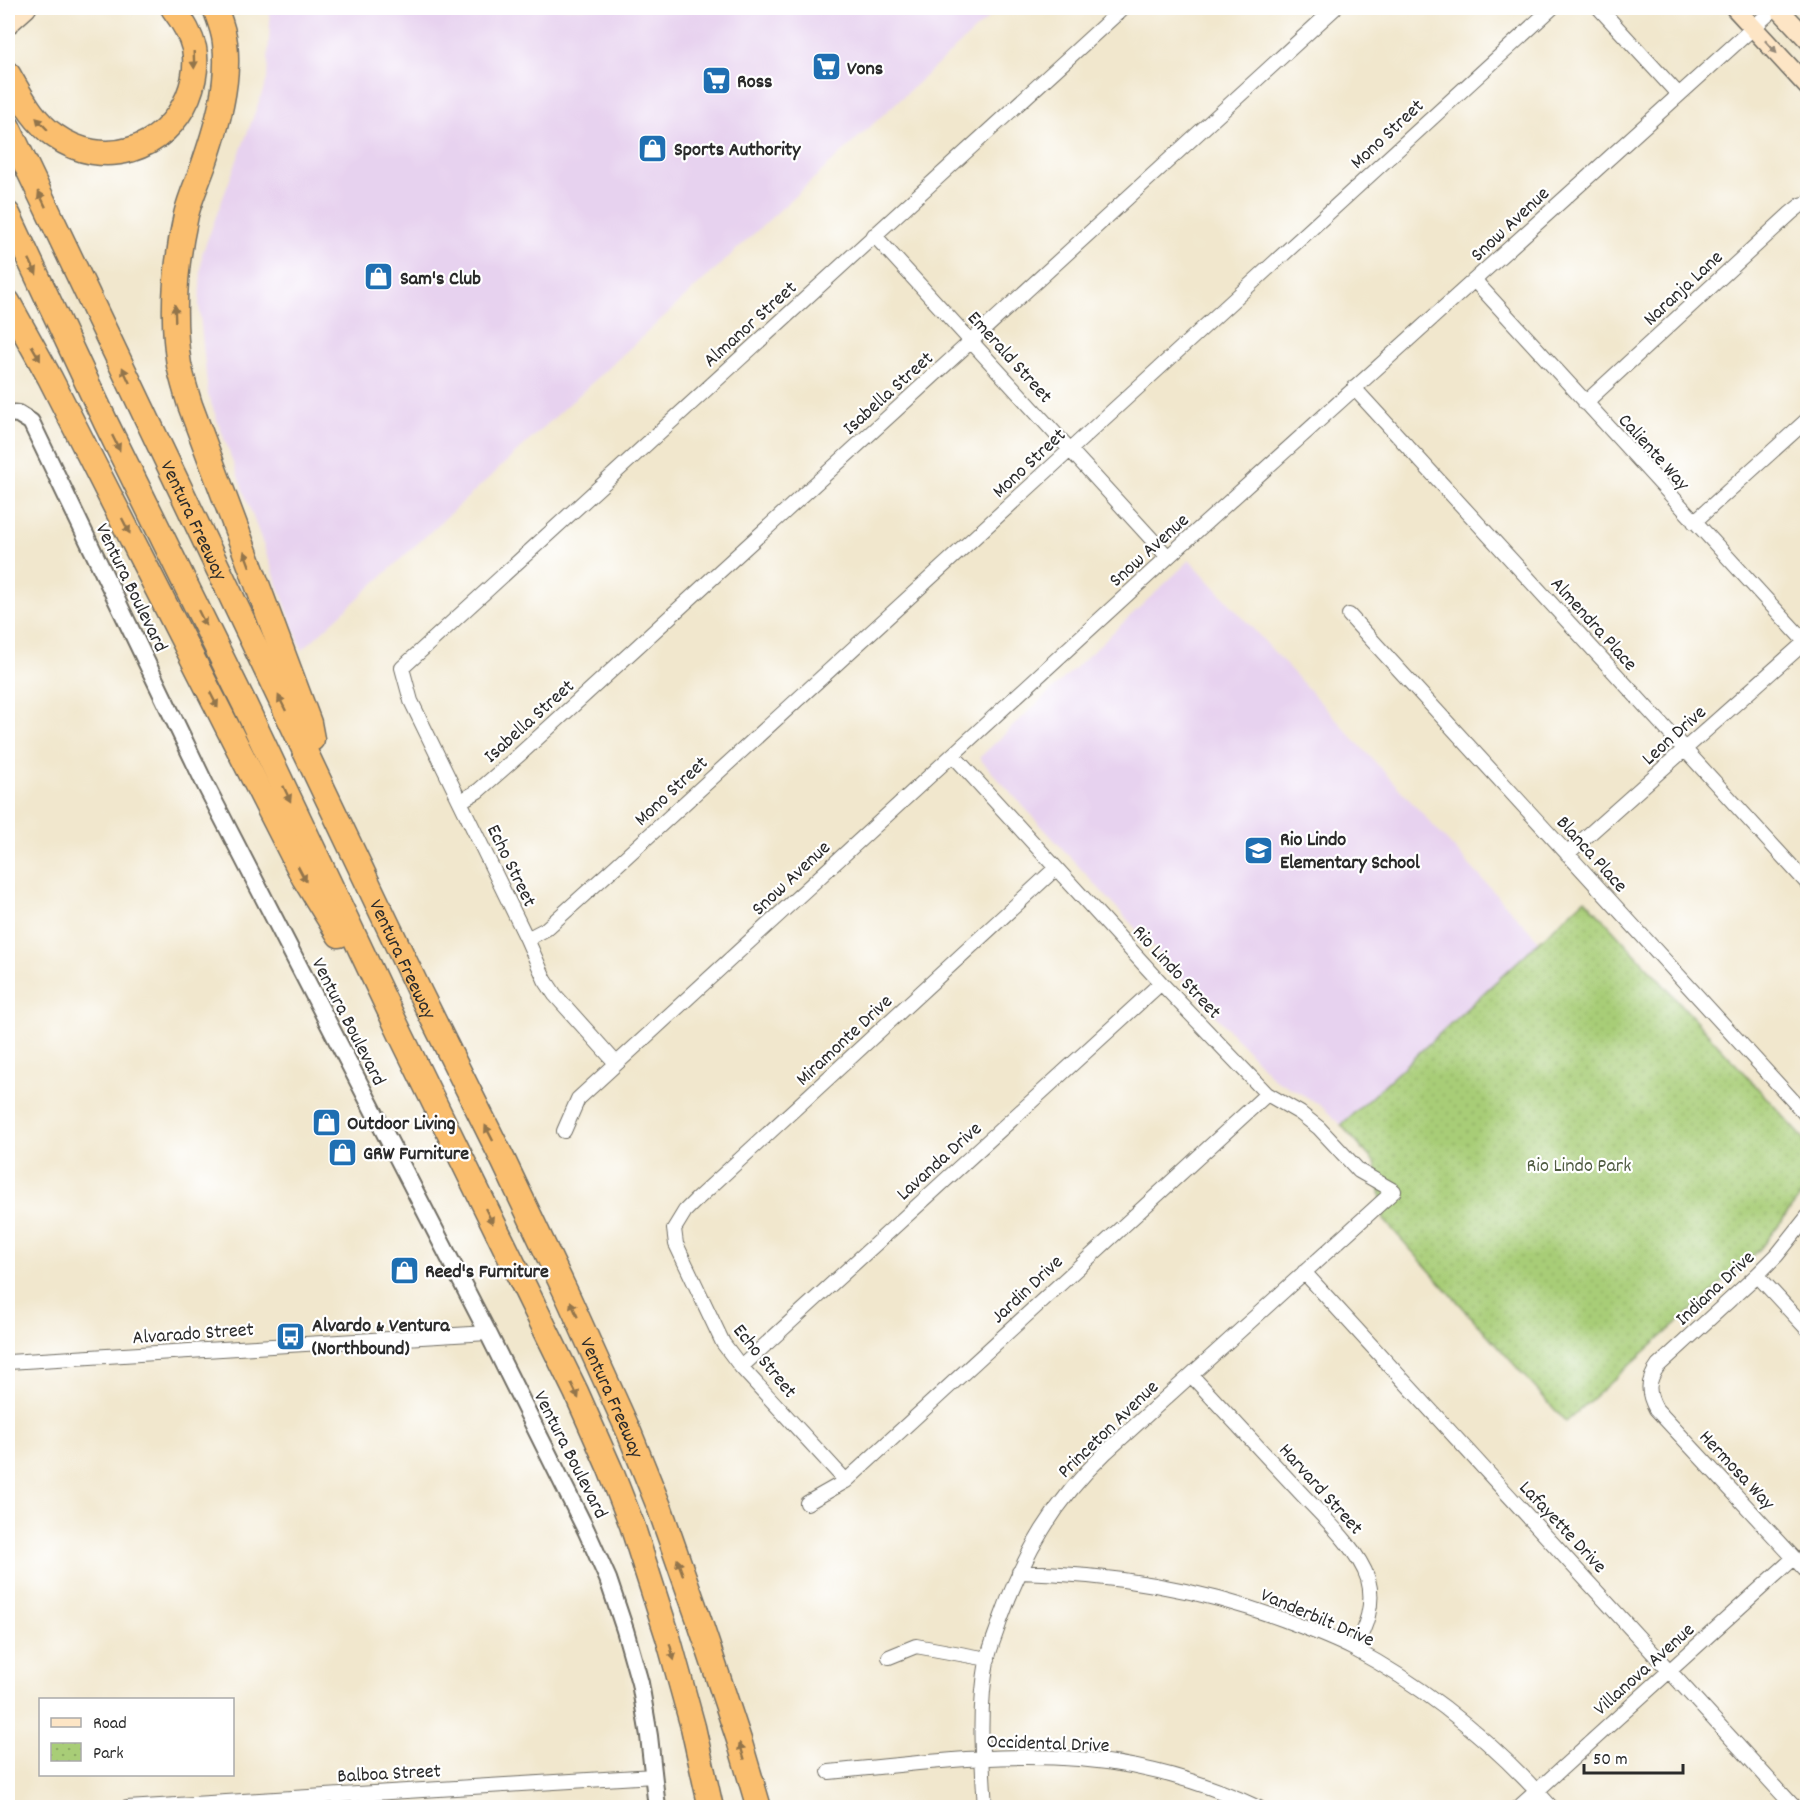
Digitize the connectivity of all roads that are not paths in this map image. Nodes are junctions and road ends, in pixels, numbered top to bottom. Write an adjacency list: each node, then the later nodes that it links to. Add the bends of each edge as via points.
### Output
1 (27, 8): 10 (main road)
2 (173, 8): 13 (highway, one-way to 13, via 186,25 194,48 191,89 171,125 153,140 133,149 91,152 71,146 42,125)
3 (215, 8): 35 (highway, one-way to 3, via 309,723 190,405 179,366 174,300 177,259 222,101 225,43)
4 (1123, 8): 19 (street, Almanor Street)
5 (1335, 8): 22 (street, Isabella Street)
6 (1552, 8): 27 (street, Mono Street)
7 (1599, 8): 15 (street)
8 (1735, 8): 11 (main road)
9 (1777, 8): 11 (street, Snow Avenue); 12 (main road)
10 (8, 26)
11 (1754, 28): 14 (main road, one-way to 14); 15 (street, Snow Avenue)
12 (1808, 40)
13 (8, 75)
14 (1808, 87)
15 (1678, 94): 20 (street, Snow Avenue)
16 (8, 127): 35 (highway, Ventura Freeway, one-way to 16)
17 (1808, 203): 24 (street, Naranja Lane, via 1791,213)
18 (8, 214): 42 (highway, Ventura Freeway, one-way to 42)
19 (874, 235): 22 (street, Emerald Street); 32 (street, Almanor Street)
20 (1475, 281): 23 (street, Snow Avenue); 24 (street, Caliente Way)
21 (8, 302): 42 (highway, one-way to 42, via 304,878)
22 (971, 341): 27 (street, Emerald Street); 36 (street, Isabella Street, via 518,756)
23 (1354, 388): 29 (street, Snow Avenue); 33 (street, Almendra Place)
24 (1585, 403): 28 (street, Caliente Way)
25 (8, 413): 53 (street, Ventura Boulevard, via 31,422 205,784)
26 (1808, 419): 28 (street)
27 (1070, 450): 29 (street, Emerald Street); 40 (street, Mono Street, via 564,913)
28 (1694, 522): 31 (street, Caliente Way)
29 (1168, 557): 34 (street, Snow Avenue)
30 (1349, 615): 37 (street, Blanca Place)
31 (1806, 644): 33 (street, Leon Drive)
32 (402, 668): 36 (street, Echo Street, via 411,701)
33 (1684, 750): 37 (street, Leon Drive); 39 (street, Almendra Place)
34 (952, 755): 38 (street, Rio Lindo Street); 43 (street, Snow Avenue)
35 (325, 794): 74 (highway, Ventura Freeway, one-way to 35, via 699,1620 629,1432 554,1266)
36 (461, 801): 40 (street, Echo Street)
37 (1567, 854): 45 (street, Blanca Place)
38 (1056, 868): 41 (street, Rio Lindo Street); 49 (street, Miramonte Drive, via 685,1211 674,1230)
39 (1808, 884)
40 (527, 939): 43 (street, Echo Street, via 555,996)
41 (1161, 983): 44 (street, Rio Lindo Street); 55 (street, Lavanda Drive)
42 (401, 1035): 73 (highway, Ventura Freeway, one-way to 73, via 610,1469 668,1637)
43 (616, 1063): 46 (street, Snow Avenue, via 578,1099)
44 (1267, 1094): 47 (street, Rio Lindo Street, via 1319,1128 1359,1171); 58 (street, Jardin Drive)
45 (1808, 1117)
46 (564, 1131)
47 (1394, 1191): 50 (street, Princeton Avenue)
48 (1808, 1216): 51 (street, Indiana Drive)
49 (677, 1248): 55 (street, Echo Street, via 723,1343)
50 (1304, 1272): 56 (street, Princeton Avenue); 66 (street, Lafayette Drive)
51 (1758, 1275): 52 (street); 57 (street, Indiana Drive, via 1658,1366)
52 (1808, 1330)
53 (488, 1333): 54 (street, Alvarado Street); 69 (street, Ventura Boulevard, via 608,1579 640,1683)
54 (8, 1362)
55 (741, 1367): 58 (street, Echo Street)
56 (1191, 1375): 61 (street, Princeton Avenue, via 1106,1452 1066,1495 1046,1521); 63 (street, Harvard Street, via 1362,1564 1371,1595 1370,1610)
57 (1648, 1387): 60 (street, Hermosa Way, via 1656,1409)
58 (846, 1481): 59 (street, Jardin Drive)
59 (807, 1503)
60 (1794, 1558): 62 (street, Hermosa Way); 66 (street, Villanova Avenue)
61 (1019, 1572): 63 (street, Vanderbilt Drive, via 1131,1581 1212,1596 1294,1623); 65 (street, Princeton Avenue)
62 (1808, 1573)
63 (1354, 1649): 70 (street, Vanderbilt Drive, via 1458,1719)
64 (889, 1658): 65 (street, via 916,1646)
65 (988, 1659): 67 (street, Princeton Avenue)
66 (1670, 1670): 70 (street, Villanova Avenue); 79 (street, Lafayette Drive)
67 (982, 1759): 68 (street, Occidental Drive); 75 (street, Princeton Avenue); 76 (street, Occidental Drive, via 1079,1759 1122,1764 1180,1777)
68 (830, 1772)
69 (654, 1776): 71 (street, Balboa Street); 72 (street, Ventura Boulevard)
70 (1537, 1790): 77 (street, Villanova Avenue); 78 (street, Vanderbilt Drive)
71 (127, 1808)
72 (657, 1808)
73 (711, 1808)
74 (759, 1808)
75 (985, 1808)
76 (1259, 1808)
77 (1518, 1808)
78 (1552, 1808)
79 (1795, 1808)

